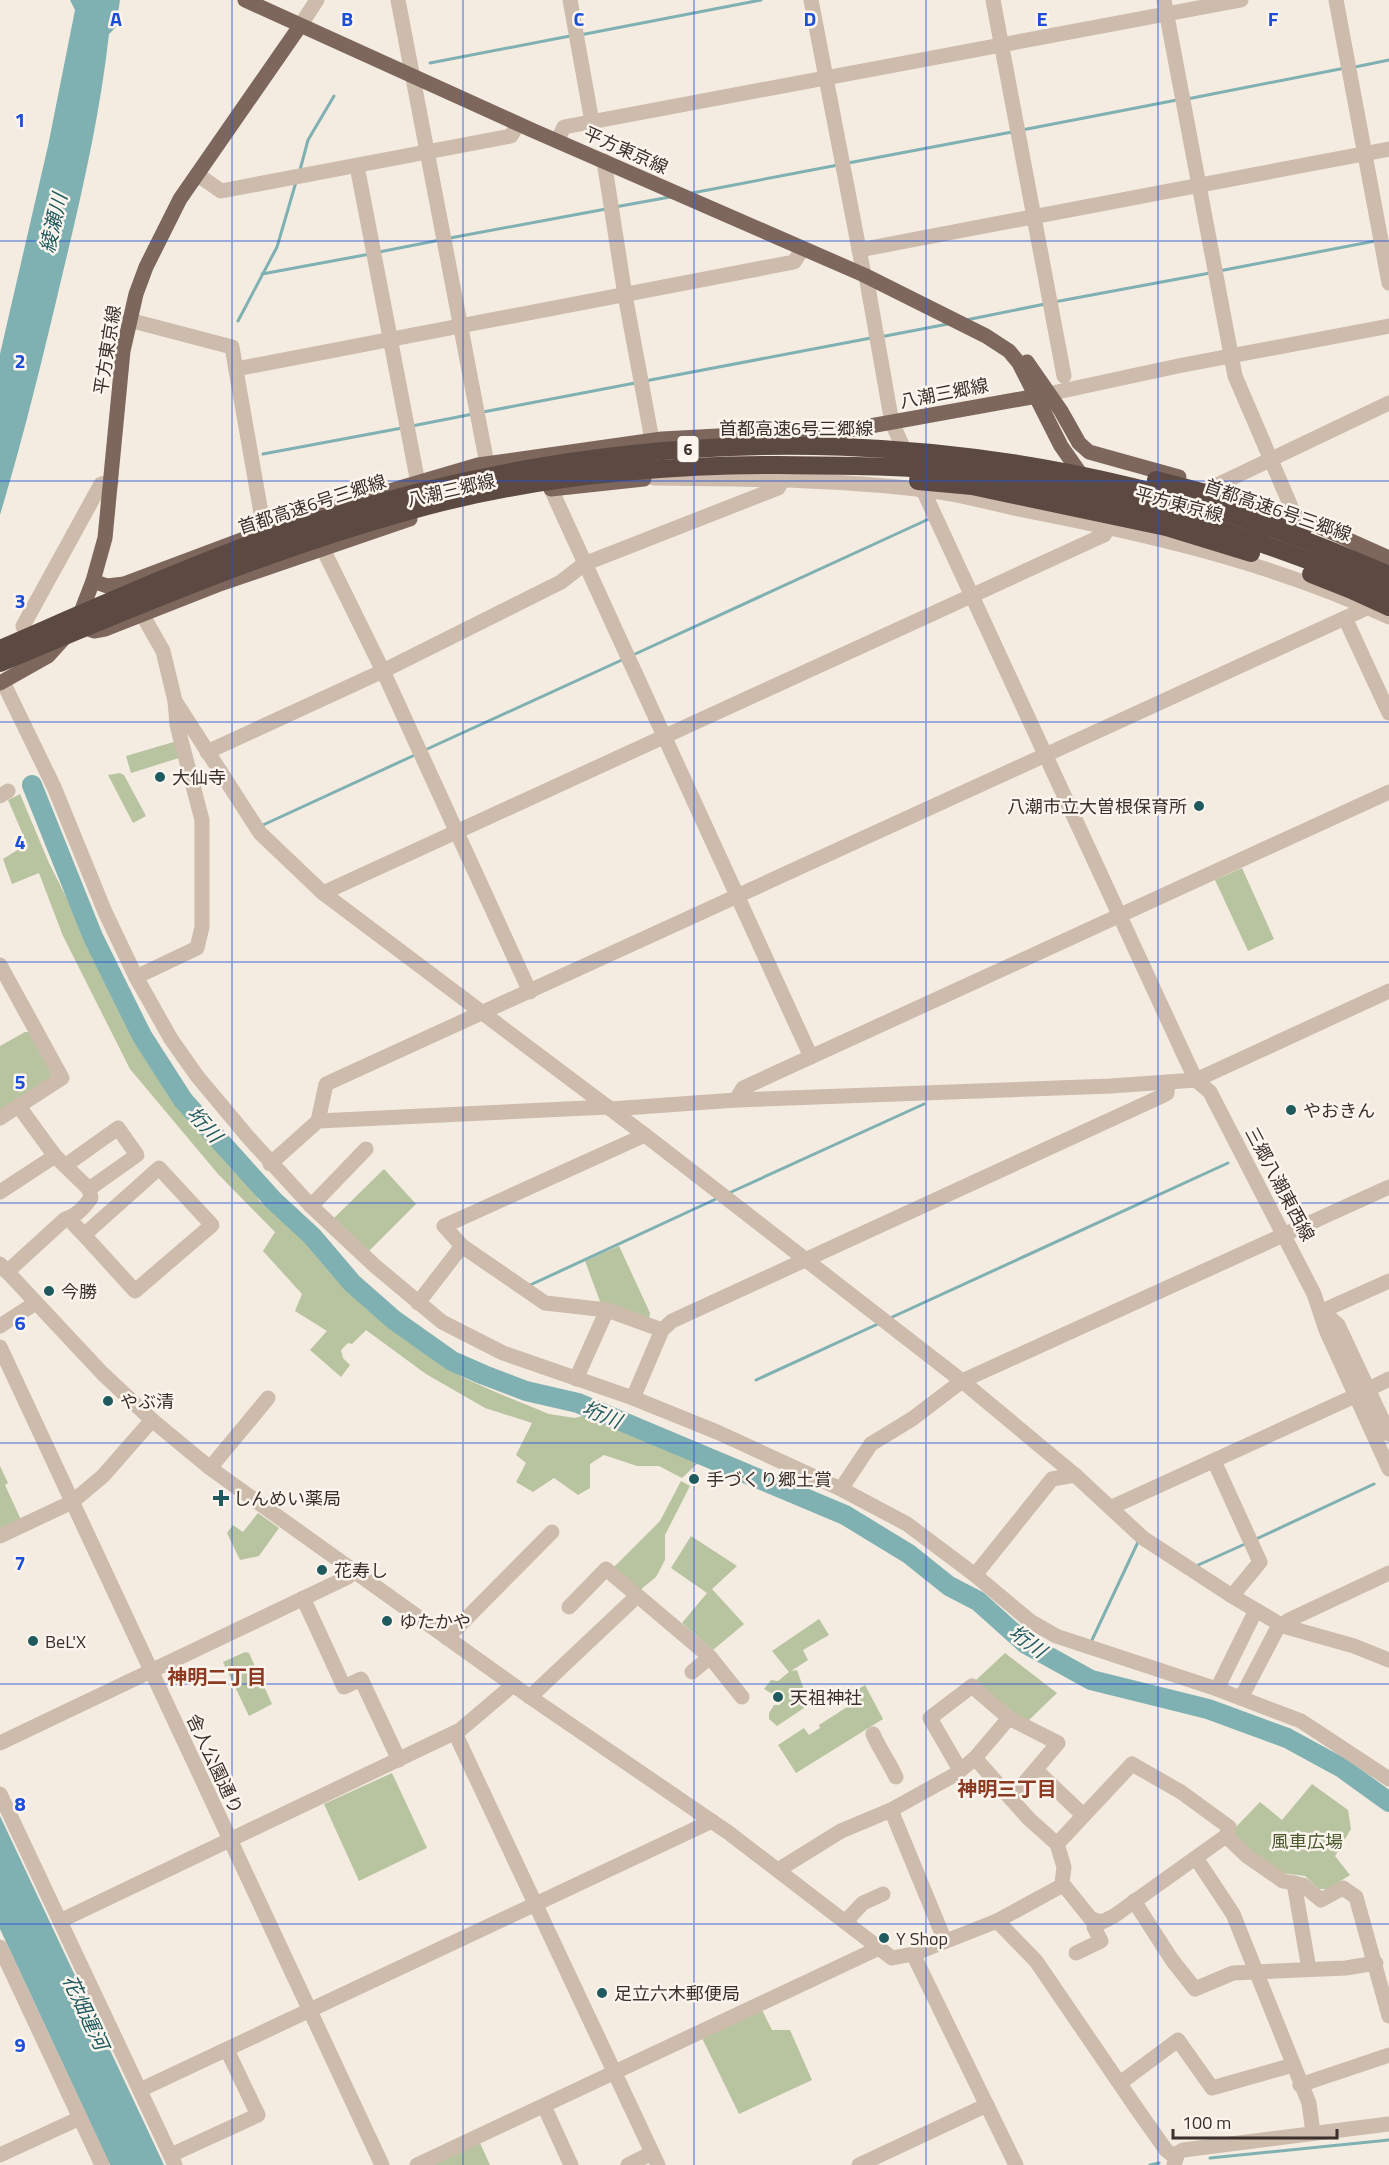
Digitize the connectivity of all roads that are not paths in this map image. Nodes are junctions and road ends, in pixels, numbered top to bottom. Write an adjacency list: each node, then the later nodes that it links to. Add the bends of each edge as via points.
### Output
1 (245, 0): 10 (main road, 平方東京線)
2 (316, 0): 10 (street)
3 (398, 0): 12 (street)
4 (570, 0): 14 (street)
5 (811, 0): 13 (street, 三郷八潮東西線)
6 (993, 0): 11 (street)
7 (1241, 0): 9 (street)
8 (1336, 0): 19 (street)
9 (1165, 7): 11 (street); 23 (street)
10 (300, 26): 12 (main road, 平方東京線); 22 (main road, 平方東京線)
11 (1001, 46): 13 (street); 24 (street)
12 (412, 76): 15 (main road, 平方東京線); 18 (street)
13 (826, 76): 14 (street); 26 (street, 三郷八潮東西線)
14 (592, 122): 16 (street, via 564,127)
15 (518, 124): 16 (main road, 平方東京線); 18 (street, via 511,136)
16 (557, 141): 20 (main road, 平方東京線)
17 (1389, 149): 19 (street)
18 (428, 153): 21 (street); 31 (street)
19 (1365, 154): 23 (street); 28 (street)
20 (604, 161): 25 (main road, 平方東京線); 29 (street)
21 (357, 166): 22 (street, via 221,190); 33 (street)
22 (198, 175): 30 (main road, 平方東京線, via 165,226 146,267)
23 (1198, 186): 24 (street); 34 (street)
24 (1035, 217): 26 (street); 36 (street)
25 (802, 250): 27 (main road, 平方東京線); 29 (street, via 794,262)
26 (859, 250): 27 (street, 三郷八潮東西線)
27 (865, 276): 37 (main road, 平方東京線, via 992,330 1014,346); 39 (street, 三郷八潮東西線)
28 (1389, 284)
29 (625, 295): 31 (street); 41 (street)
30 (129, 320): 35 (street, via 232,347); 48 (main road, 平方東京線)
31 (460, 325): 33 (street); 44 (street)
32 (1389, 326): 34 (street)
33 (390, 339): 35 (street); 49 (street)
34 (1230, 356): 37 (street); 43 (street)
35 (236, 369): 56 (street)
36 (1064, 376)
37 (1042, 394): 39 (main road, 八潮三郷線); 50 (main road, 平方東京線, via 1089,452); 59 (main road, 平方東京線, via 1061,446 1091,489 1118,508)
38 (1389, 403): 43 (street)
39 (892, 423): 40 (main road, 八潮三郷線); 52 (street, 三郷八潮東西線)
40 (848, 430): 41 (main road, 八潮三郷線); 46 (main road, 八潮三郷線)
41 (652, 440): 44 (main road, 八潮三郷線)
42 (837, 446): 63 (highway, bridge, via 939,443 995,449 1118,472 1246,504); 65 (highway, 首都高速6号三郷線 / 6, bridge, via 985,458 1125,484 1279,531); 77 (highway, 首都高速6号三郷線 / 6, bridge, via 664,451 578,461 428,490 288,531 165,578)
43 (1271, 457): 50 (street); 54 (street)
44 (487, 464): 49 (main road, 八潮三郷線)
45 (717, 464): 68 (highway, 首都高速6号三郷線 / 6, bridge, via 903,467 1062,489 1173,515); 72 (highway, bridge, via 752,472 827,472 972,486 1155,524 1294,567); 78 (highway, 首都高速6号三郷線 / 6, bridge, via 530,484 384,518 303,542)
46 (654, 478): 47 (street); 51 (main road, 八潮三郷線)
47 (783, 479): 52 (street); 62 (street, via 778,488)
48 (111, 482): 66 (main road, 平方東京線, via 105,538); 79 (street, via 101,484 23,626)
49 (419, 482): 53 (street); 56 (main road, 八潮三郷線)
50 (1213, 487): 54 (main road, 平方東京線)
51 (551, 489): 53 (main road, 八潮三郷線); 62 (street)
52 (924, 490): 55 (street); 69 (street, 三郷八潮東西線)
53 (426, 514): 57 (main road, 八潮三郷線)
54 (1295, 516): 60 (main road, 平方東京線)
55 (1109, 527): 64 (street, via 1223,554); 69 (street, via 1104,535)
56 (264, 530): 58 (main road, 八潮三郷線)
57 (322, 547): 67 (main road, 八潮三郷線); 80 (street)
58 (206, 551): 61 (main road, 八潮三郷線); 67 (main road)
59 (1278, 555): 64 (street); 70 (main road, 平方東京線)
60 (1389, 558)
61 (174, 564): 66 (main road, 八潮三郷線, via 116,586); 76 (main road)
62 (584, 564): 80 (street, via 561,582); 84 (street)
63 (1389, 564)
64 (1275, 571): 71 (street)
65 (1389, 575)
66 (93, 581): 76 (main road, 平方東京線)
67 (217, 585): 73 (main road, 八潮三郷線)
68 (1389, 592)
69 (973, 595): 84 (street); 86 (street, 三郷八潮東西線)
70 (1389, 600)
71 (1369, 607): 74 (street); 75 (street)
72 (1389, 607)
73 (142, 614): 76 (main road, 八潮三郷線, via 99,631); 82 (street, via 163,651)
74 (1389, 616)
75 (1345, 618): 83 (street); 86 (street)
76 (76, 625): 79 (main road, 平方東京線)
77 (0, 649)
78 (0, 663)
79 (37, 664): 81 (main road, 平方東京線)
80 (383, 671): 85 (street); 88 (street)
81 (2, 682): 93 (street, via 29,731)
82 (175, 701): 85 (street); 93 (street, via 177,725 202,820 202,927 197,948)
83 (1389, 713)
84 (664, 737): 88 (street); 90 (street)
85 (207, 753): 89 (street, via 261,833)
86 (1046, 755): 90 (street); 91 (street, 三郷八潮東西線)
87 (1389, 792): 91 (street)
88 (456, 831): 89 (street); 95 (street)
89 (323, 893): 96 (street)
90 (738, 897): 95 (street); 97 (street)
91 (1119, 916): 97 (street); 98 (street, 三郷八潮東西線)
92 (0, 965): 101 (street, via 62,1078)
93 (136, 977): 108 (street, via 171,1040)
94 (1389, 991): 98 (street)
95 (530, 992): 96 (street)
96 (482, 1014): 102 (street); 104 (street, via 326,1084)
97 (811, 1057): 100 (street, via 743,1088)
98 (1196, 1080): 99 (street); 115 (street, 三郷八潮東西線, via 1210,1092)
99 (1168, 1082): 100 (street); 117 (street, via 1167,1093 1162,1096)
100 (736, 1100): 102 (street)
101 (20, 1108): 103 (street); 107 (street)
102 (609, 1108): 104 (street); 105 (street)
103 (0, 1118)
104 (318, 1121): 108 (street)
105 (645, 1135): 116 (street, via 444,1226); 117 (street)
106 (366, 1149): 112 (street)
107 (61, 1161): 110 (street); 110 (street, via 118,1128 137,1155); 111 (street)
108 (270, 1164): 112 (street)
109 (1389, 1186): 115 (street)
110 (89, 1189): 113 (street, via 91,1198 74,1217)
111 (0, 1192)
112 (311, 1206): 120 (street)
113 (68, 1218): 114 (street); 118 (street)
114 (84, 1235): 114 (street, via 159,1168 212,1225 135,1291)
115 (1285, 1235): 123 (street, 三郷八潮東西線); 129 (street)
116 (462, 1246): 120 (street); 122 (street, via 545,1303)
117 (805, 1260): 125 (street, via 672,1321); 129 (street)
118 (3, 1268): 121 (street)
119 (1389, 1281): 123 (street)
120 (418, 1303): 127 (street, via 478,1342)
121 (34, 1304): 124 (street); 133 (street)
122 (607, 1310): 125 (street); 127 (street)
123 (1322, 1311): 130 (street, 三郷八潮東西線, via 1326,1330)
124 (0, 1326)
125 (662, 1330): 132 (street)
126 (0, 1347): 140 (street, 舎人公園通り)
127 (576, 1379): 132 (street)
128 (1389, 1379): 130 (street)
129 (962, 1381): 138 (street); 139 (street, via 871,1444)
130 (1361, 1393): 134 (street, 三郷八潮東西線); 135 (street); 137 (street, 三郷八潮東西線)
131 (268, 1398): 136 (street)
132 (633, 1398): 139 (street)
133 (152, 1420): 136 (street); 140 (street, via 103,1476)
134 (1389, 1434)
135 (1214, 1461): 141 (street); 147 (street, via 1260,1562)
136 (210, 1468): 144 (street)
137 (1389, 1468)
138 (1075, 1474): 141 (street); 146 (street, via 1052,1479)
139 (841, 1489): 146 (street, via 907,1524)
140 (72, 1502): 143 (street); 156 (street, 舎人公園通り)
141 (1112, 1507): 147 (street, via 1143,1538)
142 (552, 1532): 153 (street)
143 (0, 1536)
144 (353, 1571): 149 (street); 153 (street)
145 (1389, 1574): 152 (street)
146 (975, 1575): 159 (street, via 1030,1621 1056,1636)
147 (1232, 1596): 151 (street)
148 (636, 1597): 150 (street, via 606,1569); 154 (street, via 675,1625); 160 (street)
149 (303, 1598): 156 (street); 168 (street, via 344,1687 361,1679)
150 (569, 1607)
151 (1256, 1610): 152 (street); 159 (street)
152 (1282, 1626): 155 (street); 162 (street)
153 (447, 1638): 158 (street)
154 (710, 1658): 157 (street); 161 (street)
155 (1389, 1660)
156 (150, 1670): 166 (street); 179 (street, 舎人公園通り)
157 (692, 1672)
158 (513, 1685): 160 (street); 164 (street)
159 (1217, 1689): 162 (street)
160 (530, 1697): 177 (street)
161 (742, 1697)
162 (1241, 1698): 172 (street, via 1318,1730)
163 (1009, 1718): 167 (street); 169 (street, via 972,1686 930,1718); 170 (street, via 1058,1743)
164 (455, 1733): 168 (street); 187 (street)
165 (873, 1734): 171 (street)
166 (0, 1743)
167 (975, 1758): 169 (street); 174 (street)
168 (399, 1760): 179 (street)
169 (960, 1770): 175 (street)
170 (1037, 1771): 174 (street); 176 (street)
171 (896, 1777)
172 (1389, 1779)
173 (0, 1794): 188 (street)
174 (1011, 1800): 180 (street)
175 (891, 1810): 182 (street, via 841,1831); 192 (street)
176 (1083, 1815): 178 (street, via 1132,1764 1229,1827); 180 (street)
177 (712, 1821): 182 (street); 187 (street)
178 (1226, 1836): 181 (street); 183 (street, via 1283,1881)
179 (229, 1841): 188 (street); 200 (street, 舎人公園通り)
180 (1057, 1844): 184 (street, via 1065,1868)
181 (1196, 1858): 186 (street); 199 (street, via 1233,1914)
182 (778, 1870): 191 (street)
183 (1294, 1883): 197 (street, via 1322,1900 1343,1888 1356,1897); 198 (street)
184 (1063, 1885): 189 (street); 190 (street)
185 (883, 1894): 191 (street, via 863,1903)
186 (1134, 1901): 190 (street, via 1108,1919); 199 (street, via 1195,1989 1233,1973)
187 (534, 1905): 200 (street); 205 (street)
188 (60, 1921): 208 (street)
189 (997, 1921): 192 (street); 206 (street, via 1036,1961)
190 (1096, 1921): 195 (street, via 1101,1941)
191 (845, 1922): 194 (street)
192 (945, 1941): 196 (street)
193 (0, 1948): 211 (street)
194 (879, 1948): 196 (street, via 892,1958); 205 (street)
195 (1076, 1953)
196 (913, 1954): 209 (street)
197 (1376, 1963): 198 (street); 201 (street)
198 (1309, 1969): 199 (street)
199 (1256, 1972): 204 (street)
200 (309, 2011): 202 (street); 219 (street, 舎人公園通り)
201 (1389, 2016)
202 (228, 2050): 208 (street); 217 (street, via 258,2115)
203 (1389, 2055): 207 (street)
204 (1293, 2065): 206 (street, via 1212,2088 1178,2040); 207 (street)
205 (614, 2074): 210 (street); 215 (street)
206 (1120, 2083): 216 (street)
207 (1300, 2085): 213 (street, via 1309,2103)
208 (140, 2090): 217 (street)
209 (987, 2105): 223 (street); 224 (street)
210 (544, 2106): 220 (street); 221 (street)
211 (80, 2118): 214 (street); 218 (street)
212 (1389, 2124): 213 (street)
213 (1313, 2133): 216 (street, via 1183,2150)
214 (0, 2155)
215 (655, 2159): 222 (street)
216 (1172, 2159)
217 (173, 2160)
218 (102, 2165)
219 (382, 2165)
220 (417, 2165)
221 (572, 2165)
222 (628, 2165)
223 (859, 2165)
224 (1016, 2165)

